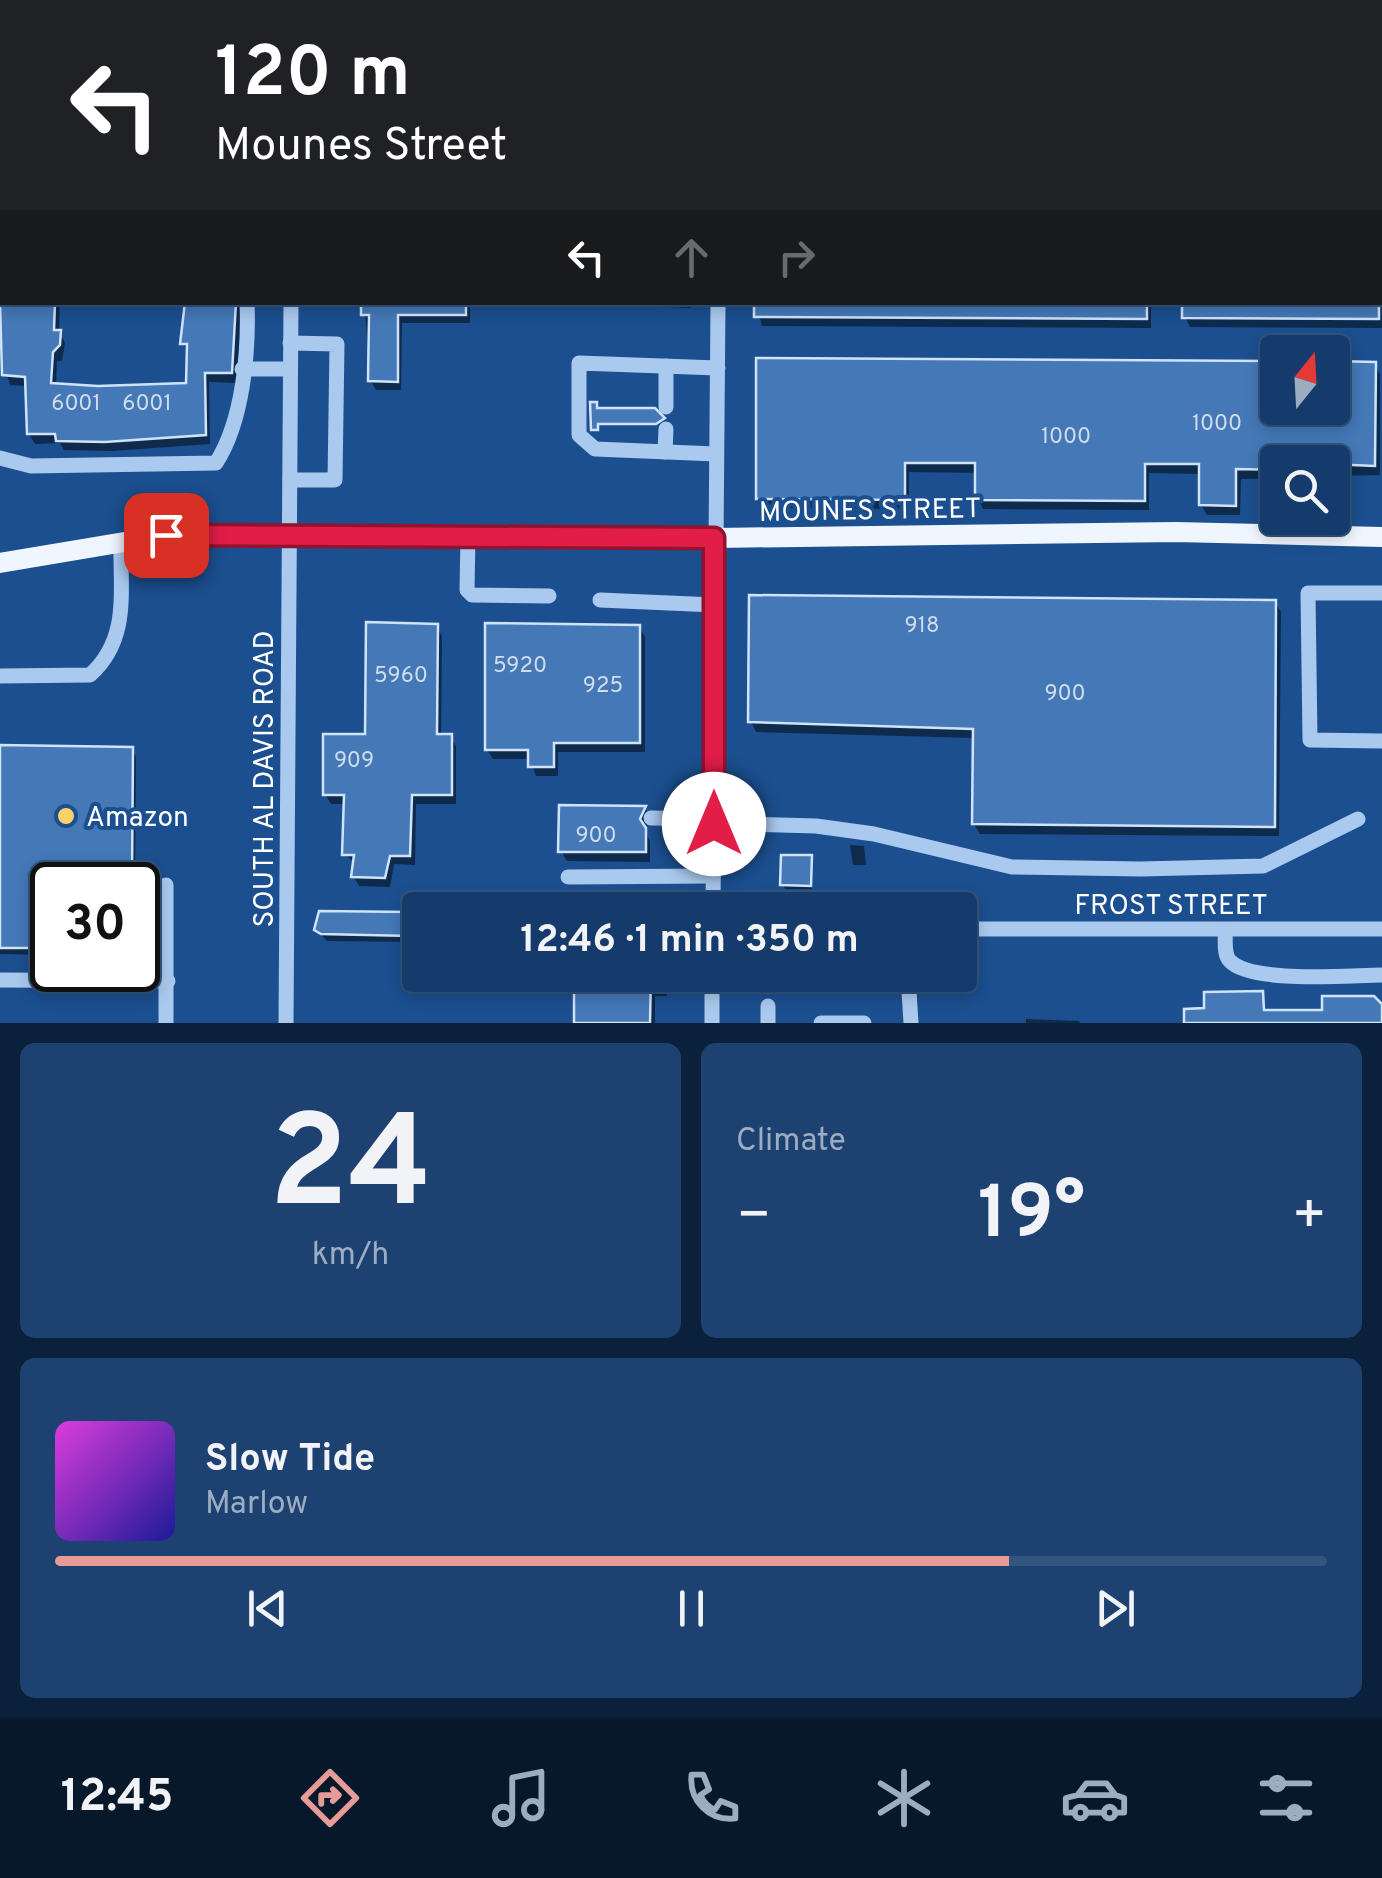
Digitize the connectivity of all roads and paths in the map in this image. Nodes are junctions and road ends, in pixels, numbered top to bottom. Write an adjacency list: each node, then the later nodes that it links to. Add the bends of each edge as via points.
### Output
1 (247, 305): 7 (street)
2 (291, 305): 4 (street, SOUTH AL DAVIS ROAD)
3 (718, 305): 6 (street)
4 (290, 343): 8 (street, SOUTH AL DAVIS ROAD); 14 (street, via 337,344 335,480)
5 (666, 366): 6 (street); 9 (street); 11 (street, via 578,363 579,435 594,449)
6 (718, 368): 12 (street)
7 (242, 369): 8 (street); 13 (street, via 229,443 216,463 32,466)
8 (290, 370): 14 (street, SOUTH AL DAVIS ROAD)
9 (666, 406)
10 (666, 429): 11 (street)
11 (665, 452): 12 (street)
12 (716, 454): 18 (street)
13 (0, 458)
14 (290, 480): 15 (street, SOUTH AL DAVIS ROAD)
15 (290, 536): 16 (main road, MOUNES STREET); 19 (main road, MOUNES STREET, via 166,535); 43 (street, SOUTH AL DAVIS ROAD)
16 (468, 536): 18 (main road, MOUNES STREET); 22 (street, via 472,595)
17 (1382, 537): 18 (main road, MOUNES STREET, via 1176,532)
18 (714, 538): 24 (street)
19 (121, 542): 20 (main road, MOUNES STREET); 25 (street, via 120,634 110,657 90,675)
20 (0, 563)
21 (1382, 593): 26 (street, via 1308,593 1310,740)
22 (549, 596)
23 (600, 600): 24 (street)
24 (715, 605): 29 (street)
25 (0, 676)
26 (1382, 741)
27 (651, 818): 29 (street)
28 (1358, 819): 29 (street, via 1264,866 1141,869 1012,868 874,834)
29 (714, 821): 30 (street)
30 (713, 876): 31 (street); 33 (street)
31 (568, 877)
32 (166, 885): 39 (street)
33 (713, 892)
34 (977, 929): 36 (street, FROST STREET)
35 (1382, 929): 36 (street, FROST STREET)
36 (1225, 930): 37 (street, via 1230,960 1265,974)
37 (1382, 975)
38 (0, 980): 39 (street)
39 (168, 981): 42 (street)
40 (712, 992): 44 (street)
41 (909, 992): 47 (street)
42 (166, 1023)
43 (286, 1023)
44 (712, 1023)
45 (821, 1023): 46 (street)
46 (864, 1023)
47 (911, 1023)

